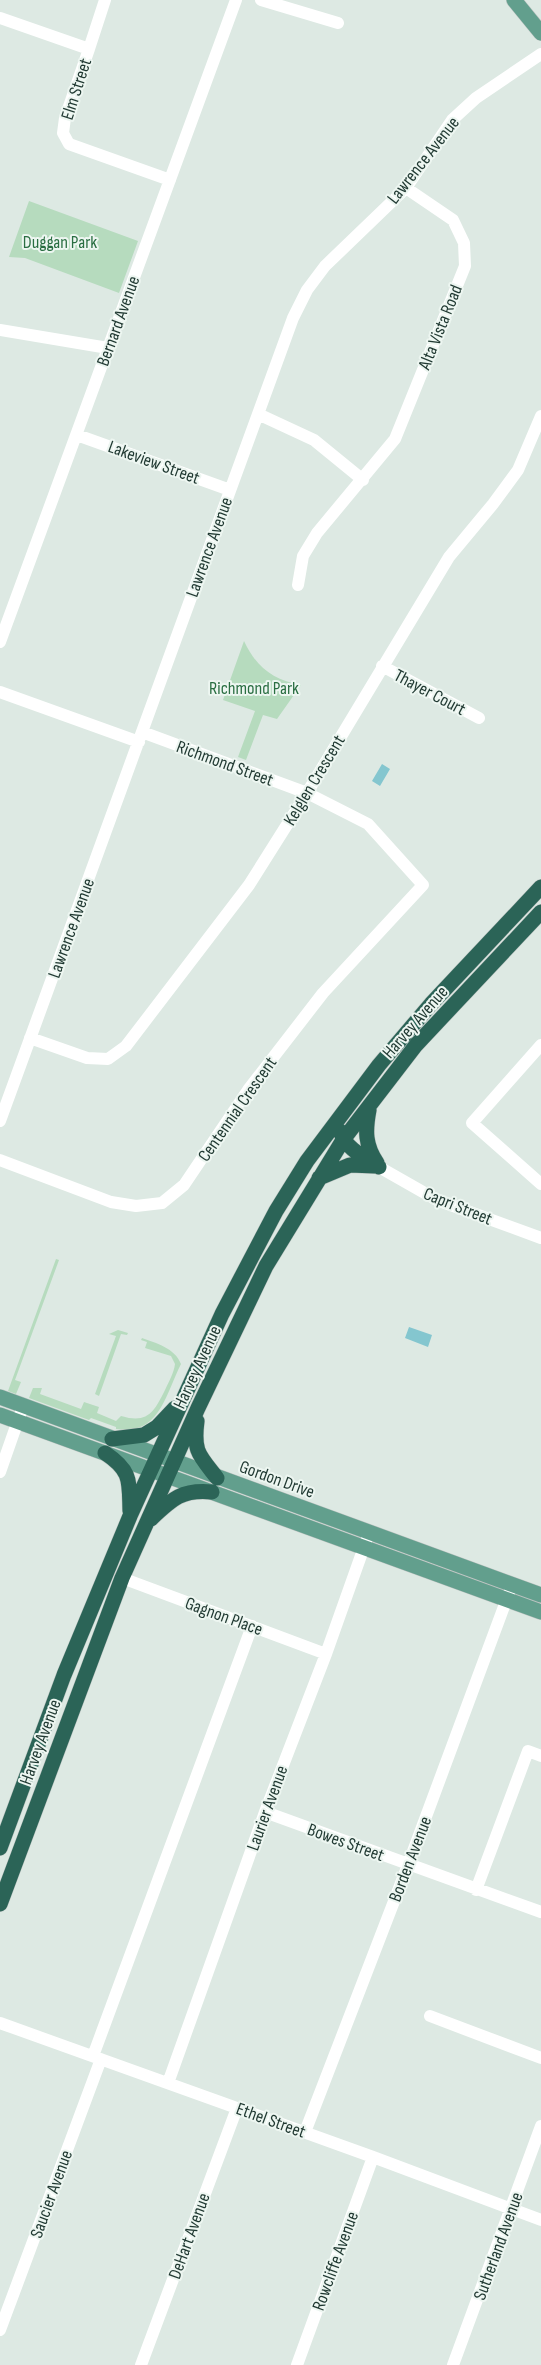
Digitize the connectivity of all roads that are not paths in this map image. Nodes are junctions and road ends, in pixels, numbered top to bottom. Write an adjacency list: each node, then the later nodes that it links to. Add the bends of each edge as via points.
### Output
1 (105, 0): 8 (street)
2 (236, 0): 10 (street, Bernard Avenue)
3 (261, 0): 6 (street)
4 (514, 0): 7 (main road)
5 (0, 18): 8 (street, Elm Street)
6 (338, 23)
7 (541, 33)
8 (89, 49): 10 (street, Elm Street, via 65,118 63,134 69,144)
9 (541, 54): 11 (street, Lawrence Avenue, via 476,98 452,120)
10 (170, 180): 13 (street, Bernard Avenue)
11 (406, 188): 14 (street, Lawrence Avenue, via 325,266 307,290 293,318); 17 (street, Alta Vista Road, via 453,220 464,243 465,266 395,439)
12 (0, 330): 13 (street)
13 (108, 348): 16 (street, Bernard Avenue)
14 (258, 414): 17 (street, via 314,440); 18 (street, Lawrence Avenue)
15 (541, 416): 21 (street, Kelglen Crescent, via 518,470 448,557)
16 (77, 435): 18 (street, Lakeview Street); 20 (street, Bernard Avenue)
17 (363, 480): 19 (street, Alta Vista Road, via 317,533 303,556)
18 (230, 490): 24 (street, Lawrence Avenue)
19 (298, 585)
20 (0, 642)
21 (382, 666): 23 (street, Thayer Court); 25 (street, Kelglen Crescent)
22 (0, 692): 24 (street, Richmond Street)
23 (479, 718)
24 (140, 737): 25 (street, Richmond Street); 29 (street, Lawrence Avenue)
25 (307, 793): 26 (street, Richmond Street, via 368,824); 29 (street, Kelglen Crescent, via 249,885 126,1046 108,1059 87,1058)
26 (423, 885): 35 (street, Centennial Crescent, via 323,993 248,1090 184,1185 162,1204 136,1206 111,1202)
27 (541, 887): 32 (highway, Harvey Avenue, via 420,1017)
28 (541, 912): 31 (highway, Harvey Avenue, via 416,1044)
29 (30, 1038): 33 (street, Lawrence Avenue)
30 (541, 1045): 38 (street, via 472,1123)
31 (369, 1106): 34 (highway, Harvey Avenue); 36 (highway, via 365,1132 367,1147)
32 (341, 1115): 34 (highway, via 339,1130); 41 (highway, Harvey Avenue, via 307,1160 272,1218 222,1314)
33 (0, 1121)
34 (343, 1140): 36 (highway); 37 (highway, Harvey Avenue)
35 (0, 1160)
36 (379, 1167): 37 (highway, via 350,1165); 39 (street, Capri Street, via 437,1200)
37 (319, 1178): 43 (highway, Harvey Avenue, via 266,1266)
38 (541, 1184)
39 (541, 1238)
40 (0, 1397): 42 (main road, Gordon Drive)
41 (183, 1399): 46 (highway, via 157,1427 144,1435); 47 (highway, Harvey Avenue)
42 (23, 1405): 45 (street); 46 (main road, Gordon Drive)
43 (198, 1408): 48 (highway, Harvey Avenue); 50 (highway, via 194,1442)
44 (0, 1414): 45 (main road, Gordon Drive)
45 (18, 1421): 46 (main road, Gordon Drive); 49 (street)
46 (108, 1446): 47 (main road, Gordon Drive); 51 (highway, via 127,1475)
47 (154, 1463): 48 (main road, Gordon Drive); 51 (highway, Harvey Avenue)
48 (170, 1469): 50 (main road, Gordon Drive); 52 (highway, Harvey Avenue)
49 (0, 1472)
50 (215, 1485): 52 (highway, via 181,1494); 53 (main road, Gordon Drive)
51 (130, 1516): 63 (highway, Harvey Avenue, via 64,1675)
52 (146, 1524): 54 (highway, Harvey Avenue)
53 (366, 1540): 55 (main road, Gordon Drive); 57 (main road, Gordon Drive); 60 (street, Laurier Avenue)
54 (122, 1578): 59 (street, Gagnon Place); 66 (highway, Harvey Avenue)
55 (512, 1584): 56 (main road, Gordon Drive); 57 (street, Borden Avenue)
56 (541, 1595)
57 (506, 1600): 58 (main road, Gordon Drive); 64 (street, Borden Avenue)
58 (541, 1612)
59 (252, 1626): 60 (street, Gagnon Place); 70 (street, Saucier Avenue)
60 (326, 1654): 62 (street, Laurier Avenue)
61 (541, 1756): 65 (street, via 528,1751)
62 (265, 1812): 64 (street, Bowes Street); 72 (street, Laurier Avenue)
63 (0, 1848)
64 (408, 1865): 65 (street, Bowes Street); 75 (street, Borden Avenue)
65 (476, 1890): 67 (street, Bowes Street)
66 (0, 1904)
67 (541, 1912)
68 (430, 2016): 71 (street)
69 (0, 2023): 70 (street, Ethel Street)
70 (97, 2058): 72 (street, Ethel Street); 79 (street, Saucier Avenue)
71 (541, 2058)
72 (168, 2083): 73 (street, Ethel Street)
73 (237, 2108): 75 (street, Ethel Street); 80 (street, DeHart Avenue)
74 (541, 2126): 77 (street, Sutherland Avenue)
75 (305, 2132): 76 (street, Ethel Street)
76 (373, 2157): 77 (street, Ethel Street); 81 (street, Rowcliffe Avenue)
77 (511, 2210): 78 (street, Ethel Street); 82 (street, Sutherland Avenue)
78 (541, 2220)
79 (0, 2330)
80 (140, 2365)
81 (297, 2365)
82 (454, 2365)

